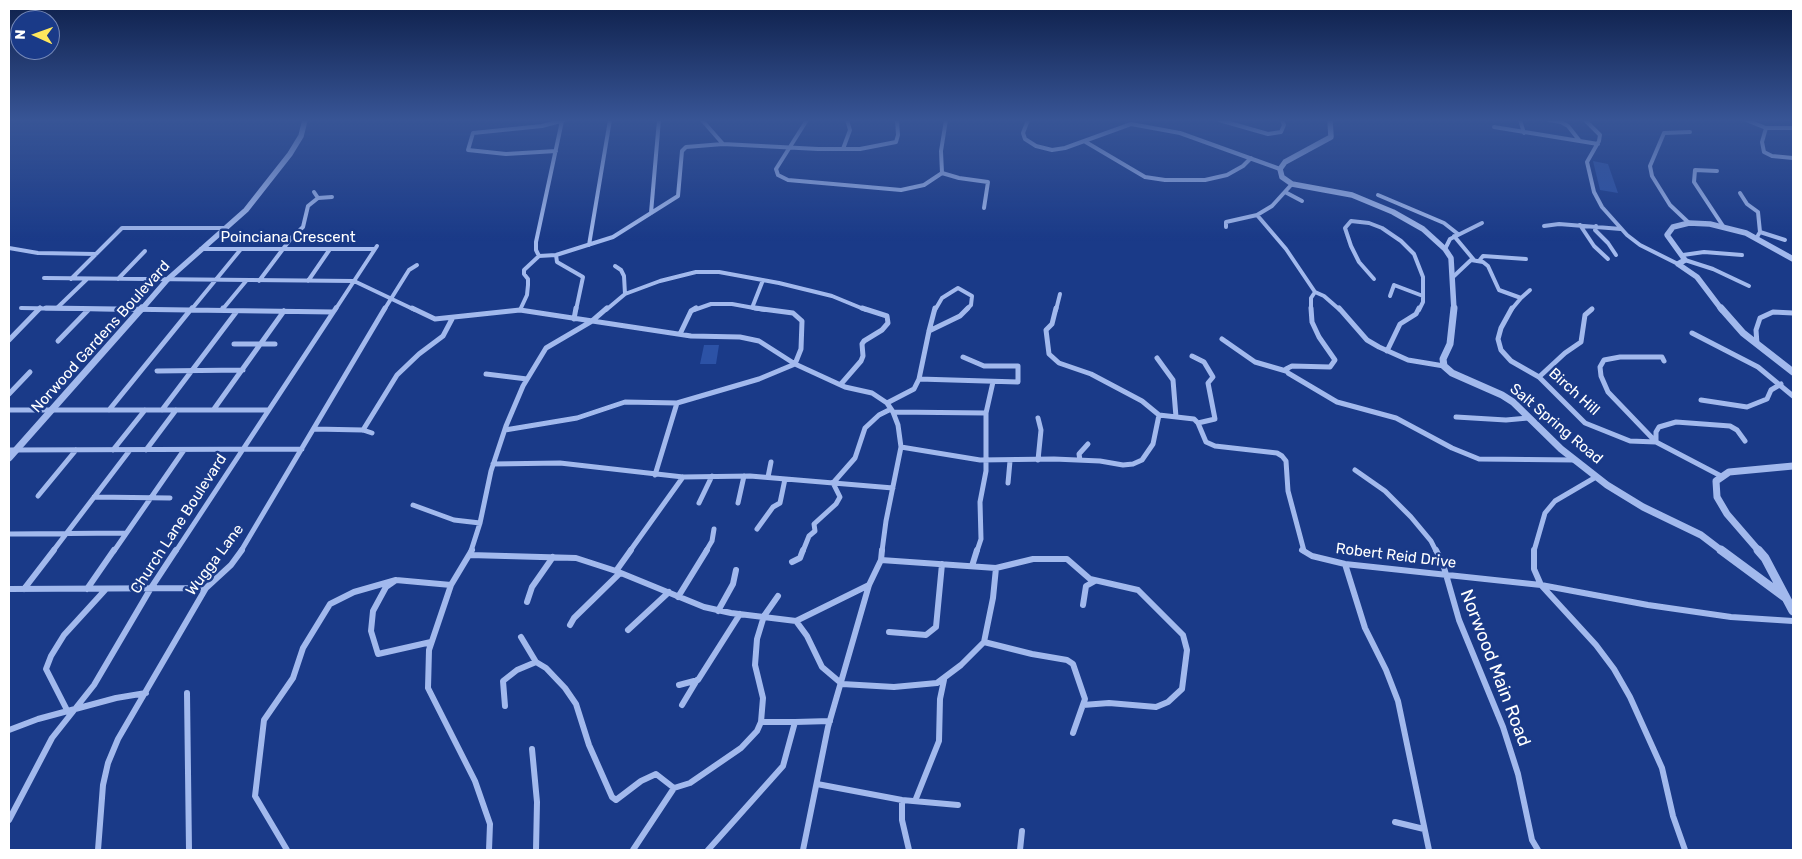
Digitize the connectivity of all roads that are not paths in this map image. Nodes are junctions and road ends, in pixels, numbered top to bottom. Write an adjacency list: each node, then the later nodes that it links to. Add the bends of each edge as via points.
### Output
1 (285, 160): 35 (street, Norwood Gardens Boulevard, via 246,210)
2 (554, 160): 53 (street, via 536,242)
3 (603, 160): 40 (street)
4 (656, 160): 26 (street)
5 (681, 160): 26 (street, via 678,196)
6 (781, 160): 16 (street, via 776,169 778,175 788,180 901,190 924,184)
7 (941, 160): 16 (street)
8 (1116, 160): 9 (street, via 1144,177 1205,180 1228,175)
9 (1249, 160)
10 (1257, 160): 14 (street)
11 (1290, 160): 14 (street)
12 (1588, 160): 36 (street, via 1597,199)
13 (1653, 160): 28 (street, via 1652,176 1670,206)
14 (1280, 169): 17 (street, via 1282,176)
15 (1717, 171): 33 (street, via 1695,170 1694,182)
16 (942, 173): 25 (street, via 988,182)
17 (1292, 184): 19 (street); 47 (street, via 1352,195 1394,212 1423,228)
18 (314, 192): 23 (street)
19 (1286, 192): 24 (street); 27 (street, via 1272,206)
20 (1740, 193): 37 (street, via 1758,212)
21 (1378, 195): 38 (street, via 1444,223)
22 (332, 197): 23 (street)
23 (318, 198): 45 (street, via 308,206 303,227)
24 (1302, 200)
25 (984, 208)
26 (651, 213): 40 (street, via 613,236)
27 (1257, 214): 34 (street, via 1226,222); 79 (street)
28 (1689, 222): 33 (street); 54 (street, via 1673,227 1667,236)
29 (1482, 223): 38 (street)
30 (1580, 225): 31 (street); 32 (street); 56 (street, via 1594,246)
31 (1544, 226)
32 (1596, 226): 36 (street); 51 (street, via 1595,230)
33 (1723, 226): 37 (street)
34 (1226, 227)
35 (227, 228): 43 (street, Norwood Gardens Boulevard); 49 (street, via 122,228)
36 (1621, 228): 59 (street, via 1640,245)
37 (1758, 234): 39 (street); 57 (street)
38 (1456, 235): 47 (street); 58 (street)
39 (1785, 240)
40 (589, 244): 50 (street)
41 (376, 247): 46 (street, Poinciana Crescent); 76 (street, Church Lane Boulevard)
42 (9, 248): 49 (street, via 38,253)
43 (201, 249): 44 (street, Poinciana Crescent); 70 (street, Norwood Gardens Boulevard)
44 (241, 249): 45 (street, Poinciana Crescent); 72 (street)
45 (285, 249): 46 (street, Poinciana Crescent); 74 (street)
46 (330, 249): 75 (street)
47 (1445, 249): 64 (street, via 1451,258)
48 (146, 251): 68 (street)
49 (96, 254): 66 (street)
50 (556, 255): 53 (street); 101 (street, via 558,262 583,277)
51 (1616, 255)
52 (1742, 255): 54 (street, via 1704,252)
53 (539, 256): 96 (street, via 524,270 528,279 527,296)
54 (1684, 257): 59 (street); 62 (street)
55 (1526, 259): 58 (street, via 1483,256)
56 (1608, 259)
57 (1793, 259)
58 (1477, 260): 64 (street, via 1471,260); 85 (street, via 1488,266 1499,290)
59 (1678, 264): 112 (street, via 1697,277 1724,313)
60 (417, 265): 84 (street, Wugga Lane, via 409,270)
61 (616, 266): 80 (street, via 624,276)
62 (1721, 273): 63 (street); 77 (street)
63 (1732, 274)
64 (1453, 277): 119 (street, via 1454,320)
65 (44, 278): 66 (street)
66 (71, 279): 67 (street)
67 (87, 279): 68 (street); 88 (street)
68 (118, 279): 70 (street)
69 (1374, 279): 83 (street, via 1359,262 1351,246 1345,228 1351,222 1382,228 1408,247 1423,277)
70 (167, 280): 72 (street); 91 (street, Norwood Gardens Boulevard)
71 (763, 280): 80 (street, via 719,272 696,272); 89 (street); 131 (street, via 832,296 887,316 888,323 882,330 864,341 861,361)
72 (215, 281): 73 (street); 93 (street)
73 (246, 281): 74 (street); 94 (street)
74 (260, 281): 75 (street)
75 (308, 281): 76 (street)
76 (354, 281): 84 (street); 98 (street, Church Lane Boulevard)
77 (1749, 286)
78 (1530, 290): 85 (street)
79 (1315, 292): 113 (street, via 1338,308 1367,340); 123 (street, via 1311,298 1312,322 1336,360 1330,367 1292,366)
80 (625, 294): 102 (street)
81 (1060, 294): 148 (street, via 1052,324 1046,330 1049,354 1059,363 1091,374 1142,401)
82 (1390, 296): 83 (street, via 1394,285)
83 (1423, 296): 113 (street, via 1416,314 1400,324)
84 (392, 298): 100 (street, via 435,319); 154 (street, Wugga Lane)
85 (1521, 298): 127 (street, Birch Hill, via 1509,312 1498,339 1501,350 1511,361)
86 (22, 308): 87 (street)
87 (40, 308): 88 (street); 106 (street)
88 (57, 308): 90 (street)
89 (752, 308): 105 (street, via 732,304 698,307 691,311); 118 (street, via 793,313 802,321 801,349)
90 (88, 309): 91 (street); 108 (street)
91 (139, 309): 93 (street); 140 (street, Norwood Gardens Boulevard)
92 (1592, 309): 127 (street, via 1586,316 1581,342)
93 (191, 310): 94 (street); 141 (street)
94 (222, 310): 95 (street)
95 (237, 310): 97 (street); 120 (street)
96 (520, 310): 100 (street); 101 (street)
97 (284, 311): 98 (street); 110 (street)
98 (333, 312): 145 (street, Church Lane Boulevard)
99 (1793, 313): 112 (street, via 1773,312 1760,318 1756,330)
100 (452, 319): 155 (street, via 444,336 396,375)
101 (574, 319): 102 (street)
102 (592, 321): 105 (street); 128 (street, via 546,348)
103 (929, 330): 103 (street, via 960,316 971,305 972,296 958,288 942,298 933,312); 129 (street)
104 (1692, 333): 132 (street, via 1758,366)
105 (680, 334): 118 (street, via 759,341)
106 (9, 339)
107 (1222, 339): 123 (street, via 1255,362)
108 (58, 341)
109 (234, 344): 110 (street)
110 (261, 344): 111 (street); 121 (street)
111 (276, 344)
112 (1758, 344): 125 (street)
113 (1387, 352): 119 (street, via 1408,360)
114 (1192, 356): 153 (street, via 1204,362 1213,377 1208,383 1215,419)
115 (963, 357): 130 (street, via 984,366 1018,366 1018,382)
116 (1157, 358): 149 (street, via 1173,380)
117 (1664, 361): 159 (street, via 1662,357 1620,356 1604,360 1600,367 1608,392)
118 (794, 364): 131 (street); 136 (street, via 759,379)
119 (1444, 366): 152 (street, Salt Spring Road, via 1452,373 1502,395)
120 (192, 370): 121 (street); 122 (street); 143 (street)
121 (243, 370): 138 (street)
122 (157, 371)
123 (1286, 371): 174 (street, via 1337,402 1396,418 1479,459)
124 (30, 372): 133 (street)
125 (1793, 372)
126 (486, 374): 128 (street)
127 (1539, 377): 159 (street, Birch Hill, via 1586,423 1630,441)
128 (527, 379): 156 (street)
129 (919, 379): 130 (street); 137 (street, via 914,389)
130 (993, 382): 147 (street)
131 (841, 384): 137 (street, via 872,393)
132 (1781, 384): 134 (street); 135 (street, via 1771,390 1767,399 1746,407)
133 (9, 394)
134 (1793, 396)
135 (1702, 400)
136 (678, 403): 156 (street, via 625,402 577,418); 180 (street)
137 (887, 403): 146 (street)
138 (214, 409): 144 (street); 145 (street)
139 (9, 410): 140 (street)
140 (51, 410): 141 (street); 163 (street, Norwood Gardens Boulevard)
141 (109, 410): 142 (street)
142 (145, 410): 143 (street); 165 (street)
143 (162, 410): 144 (street)
144 (176, 410): 167 (street)
145 (268, 410): 169 (street, Church Lane Boulevard)
146 (892, 410): 147 (street); 161 (street); 188 (street, via 865,428 855,458)
147 (986, 413): 171 (street)
148 (1159, 414): 149 (street); 173 (street, via 1156,436 1142,460 1123,465)
149 (1176, 417): 153 (street, via 1194,419)
150 (1456, 417): 152 (street)
151 (1038, 418): 172 (street, via 1041,430)
152 (1528, 418): 174 (street, Salt Spring Road)
153 (1198, 423): 209 (street, Robert Reid Drive, via 1206,442 1215,446 1282,456 1286,461 1302,550 1312,556)
154 (314, 429): 155 (street); 162 (street, Wugga Lane)
155 (363, 430): 157 (street)
156 (505, 430): 177 (street)
157 (372, 433)
158 (1745, 441): 159 (street, via 1730,426 1676,422 1659,428)
159 (1656, 442): 183 (street, Birch Hill)
160 (1088, 444): 173 (street, via 1078,456)
161 (901, 447): 171 (street); 190 (street)
162 (302, 449): 169 (street); 222 (street, Wugga Lane, via 241,551)
163 (12, 450): 164 (street); 170 (street, Norwood Gardens Boulevard)
164 (76, 450): 165 (street); 191 (street)
165 (113, 450): 166 (street)
166 (130, 450): 167 (street); 192 (street)
167 (146, 450): 168 (street)
168 (184, 450): 169 (street); 193 (street)
169 (242, 450): 221 (street, Church Lane Boulevard)
170 (9, 458)
171 (986, 460): 175 (street); 210 (street, via 980,502 981,539)
172 (1038, 460): 173 (street); 175 (street)
173 (1080, 460)
174 (1575, 460): 185 (street, Salt Spring Road)
175 (1010, 461): 189 (street)
176 (771, 462): 186 (street)
177 (494, 464): 180 (street, via 560,463); 198 (street)
178 (1793, 466): 183 (street, via 1729,472)
179 (1355, 470): 214 (street, Norwood Main Road, via 1385,491 1412,517 1431,541)
180 (655, 475): 184 (street)
181 (712, 476): 182 (street); 184 (street); 196 (street)
182 (744, 476): 186 (street); 195 (street)
183 (1721, 476): 229 (street, via 1716,481 1716,497 1765,558)
184 (683, 477): 213 (street)
185 (1596, 477): 219 (street, via 1555,502 1545,513 1534,547 1534,569); 229 (street, Salt Spring Road, via 1626,498 1701,535)
186 (768, 478): 187 (street)
187 (785, 478): 188 (street); 200 (street, via 780,503 773,507)
188 (833, 483): 190 (street); 207 (street, via 840,496 836,504 814,524 815,531 809,536 800,558)
189 (1008, 483)
190 (893, 488): 206 (street)
191 (38, 496)
192 (94, 497): 193 (street); 201 (street)
193 (151, 498): 194 (street); 202 (street)
194 (170, 498)
195 (738, 503)
196 (699, 504)
197 (413, 505): 198 (street, via 454,520)
198 (480, 523): 204 (street)
199 (714, 529): 228 (street, via 712,541)
200 (757, 529)
201 (67, 533): 202 (street); 203 (street); 224 (street)
202 (126, 533): 225 (street)
203 (9, 534)
204 (470, 554): 205 (street); 217 (street)
205 (553, 557): 213 (street, via 576,558); 230 (street, via 532,587)
206 (881, 560): 208 (street); 218 (street)
207 (792, 562)
208 (942, 564): 210 (street); 240 (street, via 936,627 926,635)
209 (1345, 564): 214 (street, Robert Reid Drive); 268 (street, via 1365,628 1398,701)
210 (972, 566): 211 (street)
211 (996, 568): 216 (street, via 1033,559 1067,559); 243 (street)
212 (736, 570): 232 (street, via 733,584)
213 (618, 572): 226 (street); 238 (street)
214 (1445, 574): 219 (street, Robert Reid Drive); 281 (street, Norwood Main Road, via 1459,620 1503,727 1518,774 1532,840)
215 (396, 580): 217 (street); 242 (street, via 386,587 373,611 371,631 378,654); 272 (street, via 354,592 330,604 303,648 293,678 264,720 255,796)
216 (1095, 581): 231 (street, via 1086,586); 252 (street, via 1138,590 1146,597 1183,635 1186,665 1182,689 1168,702 1156,707 1109,703)
217 (451, 585): 242 (street)
218 (869, 585): 236 (street); 247 (street)
219 (1541, 585): 237 (street, Robert Reid Drive, via 1648,606); 282 (street, via 1596,645 1630,697 1662,768 1672,816)
220 (106, 588): 221 (street); 225 (street); 254 (street, via 64,635 46,669)
221 (151, 588): 222 (street); 254 (street, Church Lane Boulevard, via 94,686)
222 (206, 588): 249 (street, Wugga Lane)
223 (9, 589): 224 (street)
224 (24, 589): 225 (street)
225 (87, 589)
226 (669, 592): 228 (street); 239 (street)
227 (778, 596): 235 (street)
228 (678, 597): 232 (street)
229 (1786, 598): 233 (street, Salt Spring Road)
230 (527, 602)
231 (1083, 605)
232 (718, 611): 234 (street)
233 (1793, 611)
234 (740, 614): 235 (street); 245 (street)
235 (764, 616): 236 (street); 256 (street, via 757,640 755,665 763,698)
236 (796, 621): 247 (street, via 822,667)
237 (1793, 621)
238 (570, 625)
239 (628, 630)
240 (889, 632)
241 (521, 637): 244 (street)
242 (432, 642): 273 (street, via 428,688 475,781 490,824)
243 (984, 642): 246 (street); 252 (street, via 1069,660 1074,666)
244 (536, 662): 253 (street, via 503,681); 262 (street, via 546,668 576,704 589,745 612,798 616,800 656,774)
245 (698, 680): 248 (street); 251 (street)
246 (944, 680): 247 (street, via 937,684 894,687); 264 (street, via 939,741)
247 (842, 684): 255 (street)
248 (679, 685)
249 (146, 693): 254 (street); 270 (street, Wugga Lane, via 118,739 108,763)
250 (186, 693): 271 (street)
251 (682, 705)
252 (1084, 705): 259 (street)
253 (505, 706)
254 (71, 711): 258 (street); 266 (street, Church Lane Boulevard, via 52,738)
255 (830, 721): 257 (street); 261 (street)
256 (761, 722): 257 (street); 262 (street, via 741,748 690,783)
257 (795, 722): 276 (street, via 783,766)
258 (9, 730)
259 (1073, 733)
260 (532, 749): 274 (street, via 537,802)
261 (817, 784): 263 (street); 277 (street)
262 (674, 788): 275 (street)
263 (902, 800): 264 (street); 278 (street, via 902,820)
264 (916, 801): 265 (street)
265 (958, 805)
266 (9, 820)
267 (1395, 822): 268 (street)
268 (1424, 829): 280 (street)
269 (1022, 831): 279 (street)
270 (98, 850)
271 (189, 850)
272 (287, 850)
273 (489, 850)
274 (536, 850)
275 (633, 850)
276 (708, 850)
277 (803, 850)
278 (909, 850)
279 (1020, 850)
280 (1429, 850)
281 (1538, 850)
282 (1685, 850)

